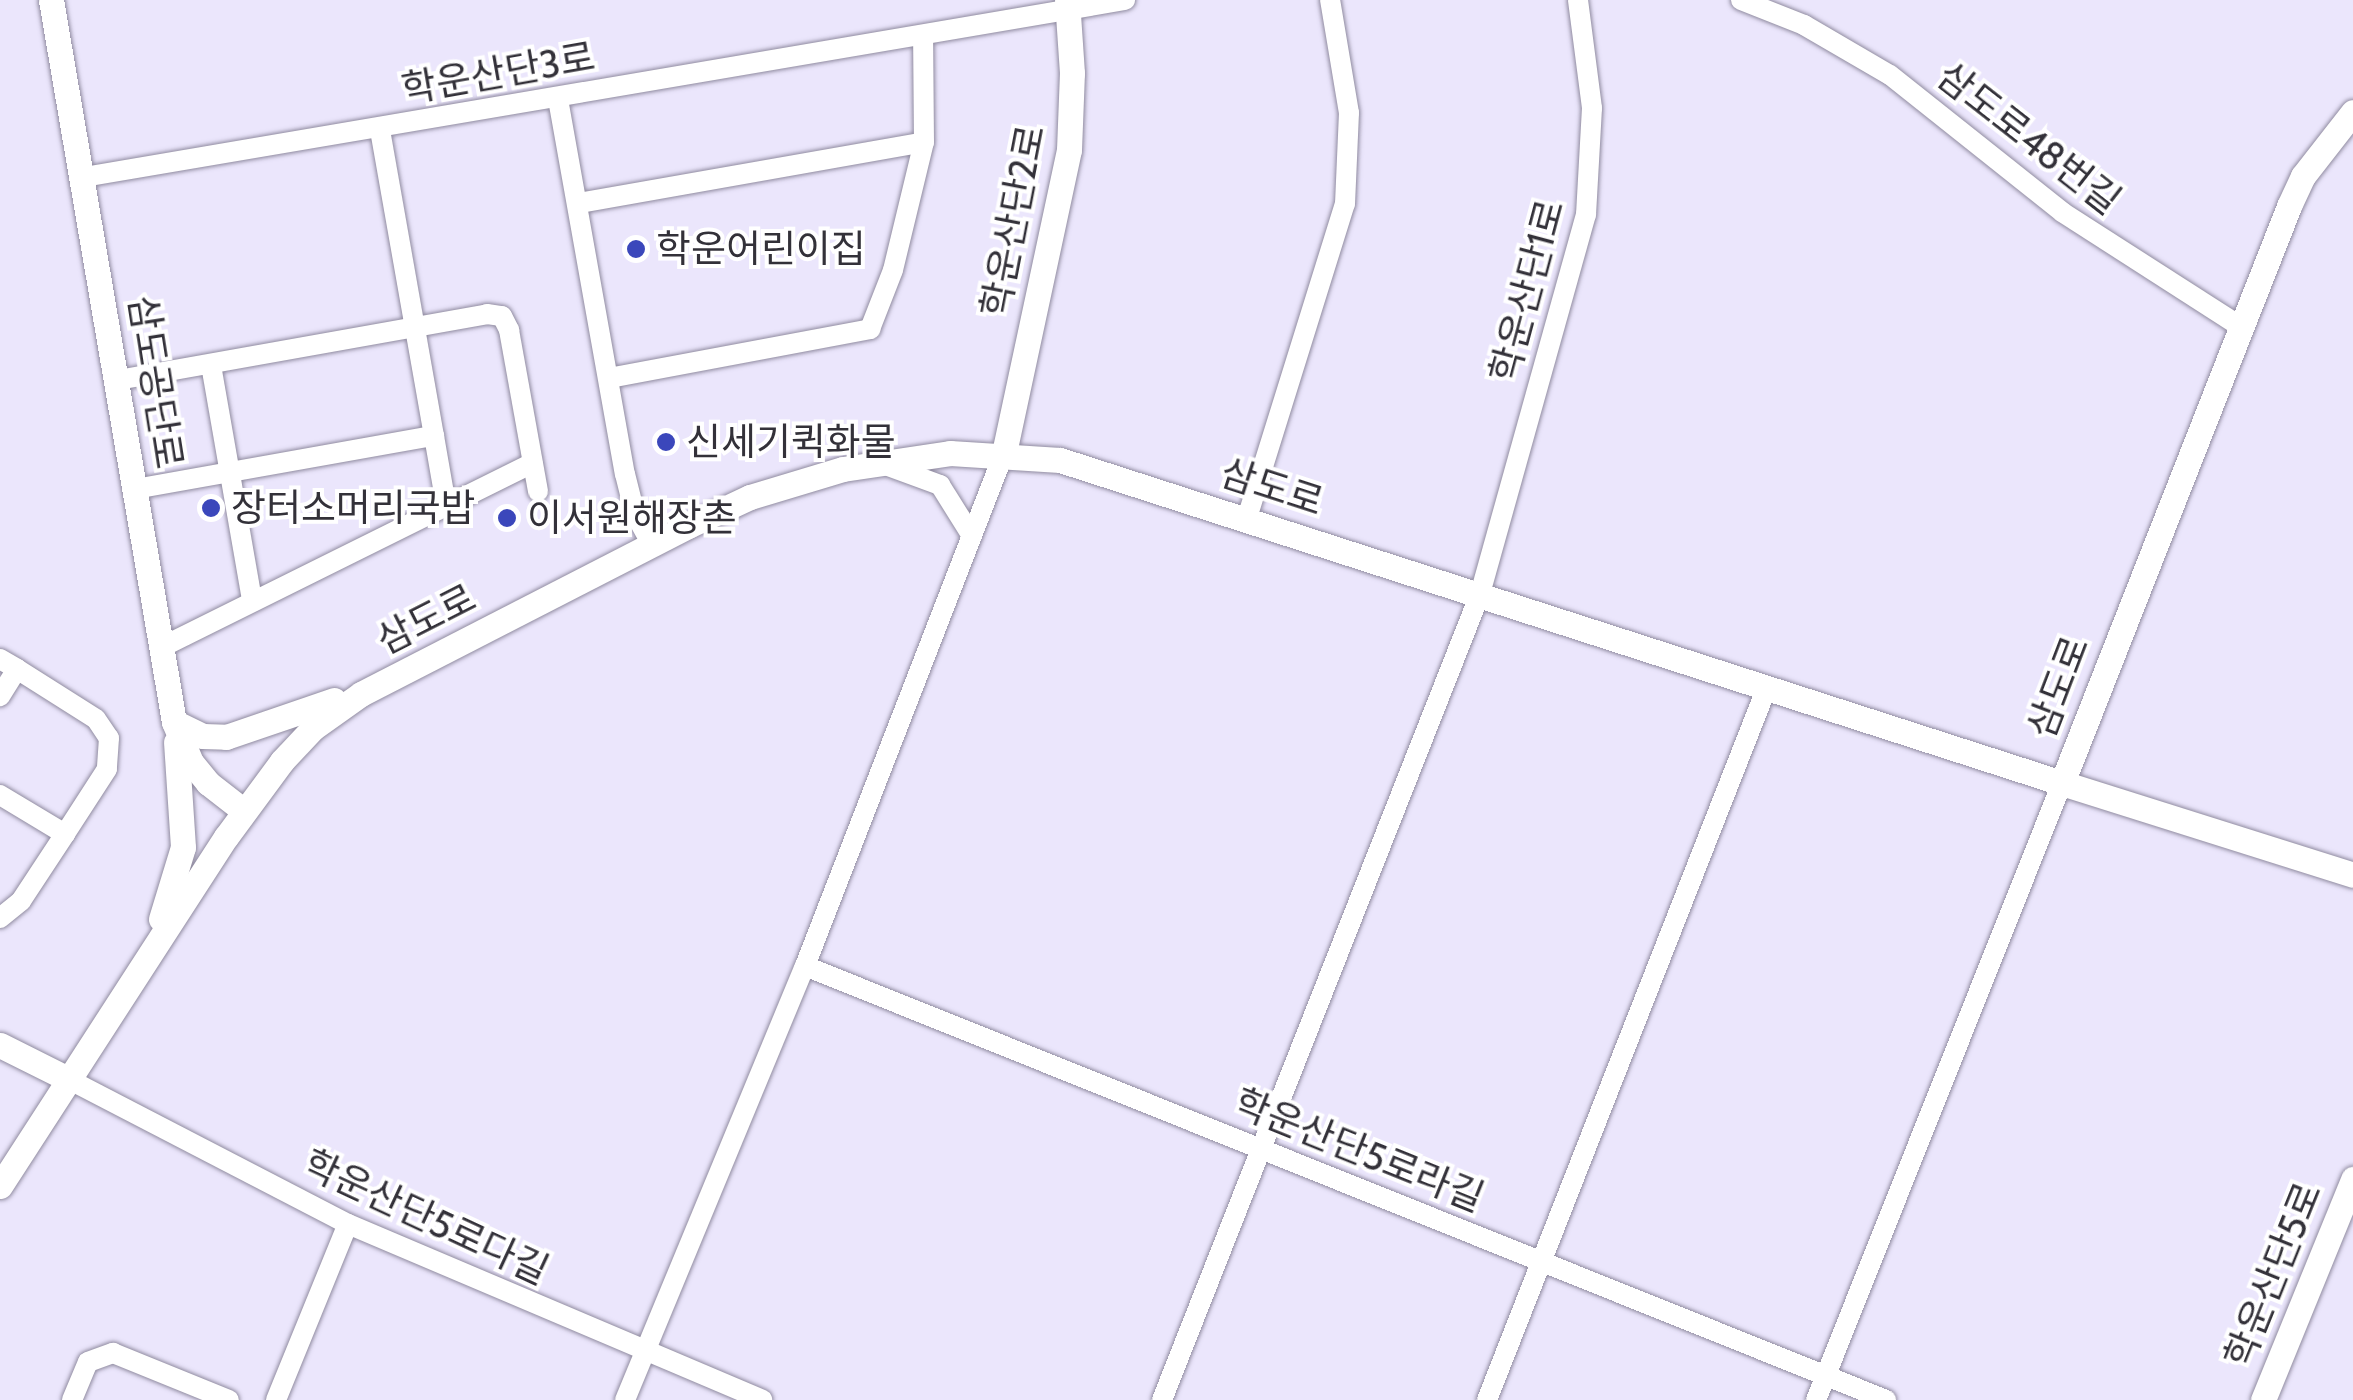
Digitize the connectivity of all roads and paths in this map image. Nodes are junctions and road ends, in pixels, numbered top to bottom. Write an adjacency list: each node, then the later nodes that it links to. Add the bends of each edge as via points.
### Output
1 (51, 0): 12 (street, 삼도공단로)
2 (1126, 0): 6 (street, 학운산단3로)
3 (1330, 0): 27 (street, via 1349,114 1345,204)
4 (1578, 0): 30 (street, 학운산단1로, via 1592,108 1586,215)
5 (1741, 0): 14 (street, 삼도로48번길, via 1772,10 1890,75 2062,212)
6 (1068, 5): 7 (street, 학운산단3로); 20 (street, 학운산단2로, via 1068,150)
7 (923, 35): 8 (street, 학운산단3로); 11 (street)
8 (558, 99): 10 (street, 학운산단3로); 13 (street)
9 (2353, 112): 14 (street, 삼도로, via 2303,176)
10 (380, 129): 12 (street, 학운산단3로); 15 (street)
11 (924, 142): 13 (street); 17 (street, via 893,270 870,329)
12 (84, 177): 18 (street, 삼도공단로)
13 (579, 202): 17 (street)
14 (2242, 327): 38 (street, 삼도로)
15 (416, 328): 16 (street); 19 (street); 22 (street, via 502,316)
16 (211, 364): 18 (street); 23 (street)
17 (609, 378): 29 (street, via 629,495)
18 (118, 380): 24 (street, 삼도공단로)
19 (434, 436): 23 (street); 26 (street)
20 (1004, 453): 21 (street, 삼도로); 27 (street, 삼도로, via 1060,460); 28 (street)
21 (876, 462): 28 (street, via 940,485); 29 (street, 삼도로, via 750,497)
22 (533, 463): 25 (street); 26 (street)
23 (229, 472): 24 (street); 31 (street)
24 (135, 489): 32 (street, 삼도공단로)
25 (538, 492)
26 (446, 505): 31 (street)
27 (1247, 518): 30 (street, 삼도로)
28 (972, 536): 45 (street)
29 (652, 545): 34 (street, 삼도로)
30 (1480, 594): 35 (street, 삼도로); 48 (street, 학운산단1로)
31 (252, 602): 32 (street)
32 (160, 648): 37 (street, 삼도공단로)
33 (8, 664): 36 (street); 41 (street, via 96,719 109,738 108,770)
34 (402, 672): 37 (street, via 237,735 203,736); 40 (street, 삼도로, via 313,728)
35 (1767, 687): 38 (street, 삼도로); 52 (street)
36 (0, 696)
37 (174, 722): 40 (street, 삼도공단로, via 191,762); 44 (street, via 183,847)
38 (2062, 783): 42 (street); 54 (street)
39 (0, 795): 41 (street)
40 (244, 811): 44 (street, 삼도로)
41 (65, 834): 43 (street, via 21,901)
42 (2353, 875)
43 (0, 918)
44 (150, 950): 47 (street, 삼도로)
45 (805, 966): 48 (street, 학운산단5로라길); 53 (street)
46 (0, 1045): 47 (street)
47 (70, 1080): 50 (street, 삼도로); 51 (street, 학운산단5로다길)
48 (1261, 1149): 52 (street, 학운산단5로라길); 60 (street, 학운산단1로)
49 (2353, 1179): 64 (street, 학운산단5로)
50 (0, 1186)
51 (348, 1224): 53 (street, 학운산단5로다길); 57 (street)
52 (1540, 1261): 54 (street, 학운산단5로라길); 61 (street)
53 (644, 1354): 58 (street); 59 (street, 학운산단5로다길)
54 (1825, 1376): 62 (street); 63 (street, 학운산단5로라길)
55 (72, 1400): 56 (street, via 88,1362 112,1353)
56 (229, 1400)
57 (276, 1400)
58 (625, 1400)
59 (762, 1400)
60 (1162, 1400)
61 (1487, 1400)
62 (1816, 1400)
63 (1886, 1400)
64 (2263, 1400)

